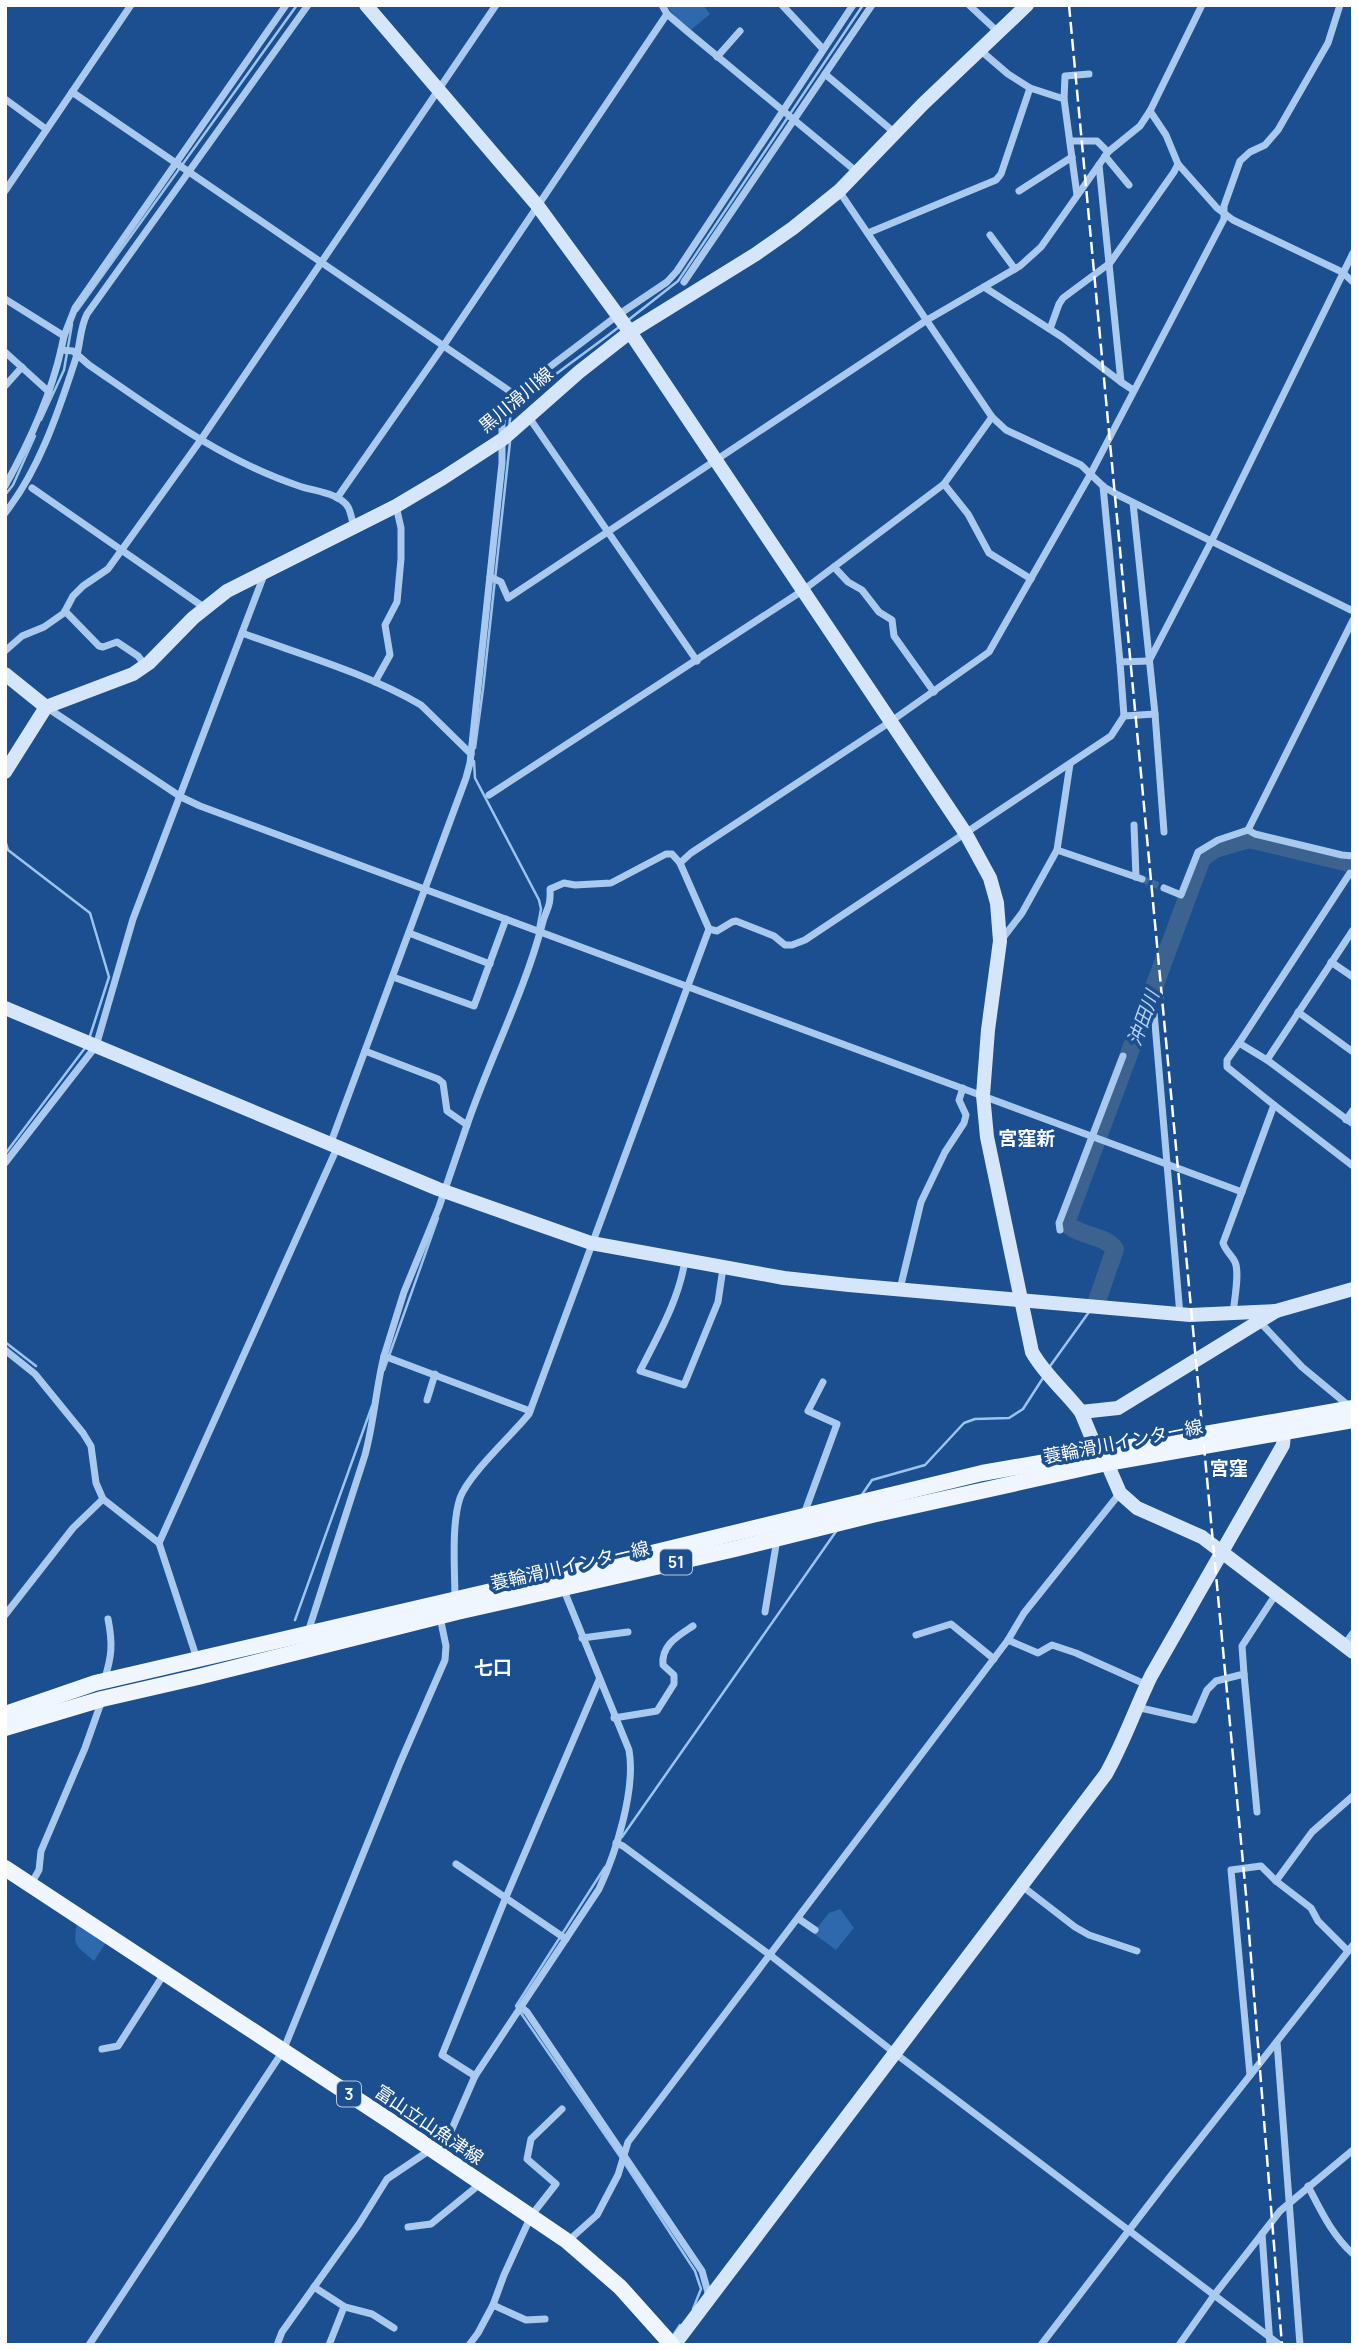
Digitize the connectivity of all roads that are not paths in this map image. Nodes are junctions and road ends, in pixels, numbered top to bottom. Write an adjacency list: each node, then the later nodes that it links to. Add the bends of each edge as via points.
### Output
1 (131, 5): 24 (street)
2 (286, 5): 35 (street)
3 (307, 5): 38 (street)
4 (366, 5): 23 (street)
5 (496, 5): 23 (street)
6 (663, 5): 14 (street)
7 (782, 5): 17 (street)
8 (853, 5): 17 (street)
9 (872, 5): 21 (street)
10 (969, 5): 16 (street)
11 (1027, 5): 16 (street, 黒川滑川線)
12 (1202, 5): 28 (street)
13 (1340, 5): 46 (street, via 1328,43 1278,130 1240,161)
14 (667, 14): 19 (street); 45 (street)
15 (740, 31): 19 (street)
16 (998, 33): 18 (street, 黒川滑川線)
17 (823, 49): 27 (street)
18 (980, 50): 22 (street); 31 (street, 黒川滑川線)
19 (717, 57): 27 (street)
20 (1089, 74): 26 (street, via 1065,76)
21 (825, 75): 29 (street); 31 (street)
22 (1030, 88): 26 (street); 47 (street, via 996,180)
23 (439, 89): 45 (street); 50 (street)
24 (72, 92): 30 (street); 35 (street)
25 (5, 99): 30 (street)
26 (1064, 99): 32 (street)
27 (781, 111): 29 (street); 58 (street, via 677,271)
28 (1150, 111): 33 (street, via 1140,126); 37 (street)
29 (794, 121): 39 (street); 54 (street)
30 (46, 129): 41 (street)
31 (895, 133): 39 (street, 黒川滑川線)
32 (1070, 141): 33 (street, via 1097,141); 34 (street)
33 (1106, 154): 36 (street); 40 (street)
34 (1072, 157): 43 (street); 44 (street)
35 (176, 162): 38 (street); 62 (street, via 75,308)
36 (1099, 164): 44 (street); 51 (street)
37 (1178, 164): 46 (street); 51 (street)
38 (189, 172): 50 (street); 66 (street, via 87,314)
39 (857, 172): 42 (street, 黒川滑川線)
40 (1129, 186)
41 (5, 191)
42 (839, 191): 47 (street); 61 (street, 黒川滑川線, via 756,254)
43 (1019, 191)
44 (1077, 196): 52 (street, via 1041,247)
45 (537, 205): 58 (street); 63 (street)
46 (1223, 213): 53 (street); 70 (street, via 1224,219)
47 (867, 233): 59 (street)
48 (990, 235): 52 (street)
49 (1353, 253): 53 (street)
50 (321, 262): 63 (street); 76 (street)
51 (1110, 263): 60 (street, via 1063,298); 68 (street)
52 (1015, 269): 56 (street)
53 (1342, 272): 55 (street); 89 (street)
54 (684, 282)
55 (1353, 282)
56 (984, 287): 59 (street); 60 (street)
57 (5, 299): 62 (street)
58 (618, 315): 61 (street); 72 (street)
59 (927, 320): 74 (street); 77 (street)
60 (1050, 329): 68 (street)
61 (631, 332): 73 (street, 黒川滑川線); 77 (street)
62 (64, 336): 64 (street)
63 (444, 345): 72 (street); 83 (street)
64 (63, 350): 66 (street); 71 (street)
65 (5, 352): 67 (street)
66 (75, 353): 76 (street); 86 (street, via 59,411 20,495)
67 (22, 367): 69 (street); 71 (street)
68 (1121, 382): 70 (street)
69 (5, 386)
70 (1133, 390): 78 (street)
71 (49, 392): 80 (street)
72 (514, 394): 75 (street, via 504,409)
73 (528, 416): 75 (street, 黒川滑川線); 88 (street)
74 (992, 417): 78 (street, via 1006,430 1081,465); 79 (street)
75 (503, 439): 85 (street, 黒川滑川線); 93 (street)
76 (200, 441): 83 (street, via 242,463); 90 (street)
77 (716, 461): 88 (street); 95 (street)
78 (1090, 475): 81 (street); 94 (street)
79 (944, 484): 91 (street); 94 (street, via 968,514 989,553)
80 (5, 486)
81 (1103, 486): 84 (street); 104 (street)
82 (32, 488): 90 (street)
83 (337, 498): 87 (street, via 348,505)
84 (1133, 503): 89 (street); 103 (street)
85 (397, 506): 87 (street, 黒川滑川線); 107 (street, via 401,559 397,602 385,625 390,654)
86 (5, 513)
87 (354, 528): 92 (street, 黒川滑川線)
88 (608, 533): 93 (street, via 508,598 501,582); 102 (street)
89 (1211, 542): 98 (street); 103 (street)
90 (122, 550): 96 (street); 97 (street, via 108,569 73,596)
91 (834, 567): 95 (street); 108 (street, via 892,620 894,636)
92 (265, 571): 96 (street, 黒川滑川線); 100 (street)
93 (489, 577): 113 (street)
94 (1031, 579): 108 (street, via 989,652)
95 (802, 591): 102 (street); 112 (street)
96 (206, 608): 105 (street, 黒川滑川線)
97 (65, 611): 101 (street); 105 (street, via 99,646 117,642)
98 (1353, 611)
99 (1353, 620): 119 (street)
100 (242, 633): 107 (street); 117 (street)
101 (5, 651)
102 (697, 661): 116 (street)
103 (1149, 661): 104 (street); 110 (street)
104 (1120, 662): 111 (street)
105 (145, 666): 109 (street, 黒川滑川線)
106 (5, 674): 109 (street)
107 (375, 682): 113 (street, via 421,705)
108 (934, 692): 112 (street)
109 (46, 707): 115 (street); 117 (street)
110 (1155, 714): 111 (street); 120 (street)
111 (1124, 716): 114 (street, via 1111,736)
112 (890, 722): 121 (street); 124 (street)
113 (471, 754): 127 (street)
114 (1070, 764): 121 (street); 122 (street)
115 (5, 772)
116 (489, 795)
117 (181, 797): 127 (street); 143 (street, via 133,919)
118 (1134, 825): 122 (street, via 1139,878)
119 (1248, 830): 123 (street); 126 (street, via 1198,852 1181,895)
120 (1164, 832)
121 (966, 834): 129 (street, via 798,943 785,944 736,922 718,931); 133 (street, via 990,878)
122 (1057, 850): 133 (street)
123 (1353, 856)
124 (680, 863): 129 (street); 131 (street, via 666,854 611,883 565,883 550,889)
125 (1353, 874): 142 (street)
126 (1164, 888)
127 (425, 889): 128 (street); 132 (street)
128 (506, 919): 131 (street); 135 (street)
129 (709, 929): 138 (street)
130 (1353, 930): 134 (street)
131 (541, 932): 138 (street); 153 (street)
132 (409, 933): 135 (street); 136 (street)
133 (1000, 941): 149 (street)
134 (1331, 962): 137 (street); 141 (street)
135 (490, 964): 136 (street, via 474,1006)
136 (393, 977): 144 (street)
137 (1353, 977)
138 (688, 987): 148 (street); 162 (street)
139 (5, 1007): 143 (street)
140 (1154, 1012): 157 (street)
141 (1298, 1012): 145 (street); 147 (street)
142 (1239, 1042): 147 (street); 150 (street, via 1227,1067)
143 (96, 1046): 155 (street); 156 (street)
144 (365, 1051): 153 (street, via 438,1079 443,1083 447,1111); 155 (street)
145 (1353, 1052)
146 (1123, 1056): 154 (street)
147 (1267, 1060): 152 (street)
148 (963, 1088): 149 (street); 165 (street, via 959,1100 966,1115 964,1123 921,1202)
149 (984, 1095): 154 (street); 167 (street, via 987,1136)
150 (1274, 1105): 158 (street); 160 (street)
151 (1353, 1110): 152 (street)
152 (1350, 1122)
153 (467, 1125): 159 (street)
154 (1092, 1136): 157 (street); 161 (street)
155 (333, 1147): 159 (street); 188 (street)
156 (5, 1163)
157 (1166, 1164): 160 (street); 170 (street)
158 (1353, 1166)
159 (445, 1192): 162 (street); 173 (street, via 404,1292)
160 (1242, 1192): 169 (street, via 1223,1243 1237,1269)
161 (1060, 1230)
162 (591, 1243): 163 (street); 178 (street)
163 (685, 1260): 164 (street); 164 (street, via 667,1318 640,1371 684,1385 718,1302)
164 (723, 1267): 165 (street)
165 (900, 1289): 167 (street)
166 (1353, 1289): 168 (street)
167 (1020, 1301): 170 (street); 179 (street, via 1028,1342 1046,1373)
168 (1276, 1311): 169 (street); 171 (street)
169 (1233, 1314): 170 (street)
170 (1180, 1315)
171 (1259, 1321): 177 (street, via 1302,1367); 179 (street, via 1118,1408)
172 (5, 1350): 184 (street, via 36,1374 83,1433)
173 (384, 1356): 174 (street); 199 (street, via 365,1455)
174 (435, 1374): 176 (street); 178 (street)
175 (823, 1382): 185 (street, via 808,1411 837,1424)
176 (427, 1400)
177 (1353, 1408): 182 (main road, 蓑輪滑川インター線 / 51)
178 (530, 1410): 192 (street, via 460,1497 455,1534)
179 (1081, 1412): 182 (street)
180 (1353, 1420): 181 (main road, 蓑輪滑川インター線 / 51)
181 (1284, 1433): 182 (main road, 蓑輪滑川インター線 / 51); 189 (street, via 1283,1445)
182 (1103, 1458): 183 (street); 185 (main road, 蓑輪滑川インター線 / 51, via 982,1473); 186 (main road, 蓑輪滑川インター線 / 51)
183 (1120, 1493): 189 (street, via 1136,1508 1202,1537); 203 (street, via 1024,1613)
184 (103, 1499): 188 (street); 194 (street, via 72,1528)
185 (804, 1515): 186 (street); 192 (main road, 蓑輪滑川インター線 / 51)
186 (804, 1532): 187 (main road, 蓑輪滑川インター線 / 51)
187 (778, 1539): 190 (main road, 蓑輪滑川インター線 / 51); 193 (street)
188 (159, 1543): 206 (street)
189 (1222, 1553): 191 (street); 211 (street)
190 (562, 1587): 192 (main road, 蓑輪滑川インター線 / 51); 202 (street)
191 (1276, 1594): 204 (street); 207 (street, via 1242,1646)
192 (456, 1606): 195 (main road, 蓑輪滑川インター線 / 51); 199 (main road, 蓑輪滑川インター線 / 51)
193 (765, 1612)
194 (5, 1615)
195 (440, 1616): 208 (main road, 蓑輪滑川インター線 / 51); 236 (street, via 445,1660)
196 (108, 1619): 210 (street, via 113,1645)
197 (693, 1626): 215 (street, via 667,1646 662,1657 663,1665 674,1675 674,1684 657,1711)
198 (628, 1632): 202 (street)
199 (307, 1633): 206 (main road, 蓑輪滑川インター線 / 51)
200 (1353, 1633): 204 (street)
201 (916, 1635): 205 (street, via 951,1624)
202 (582, 1638): 209 (street)
203 (1008, 1640): 205 (street); 211 (street, via 1038,1653 1052,1645)
204 (1348, 1649)
205 (994, 1658): 226 (street)
206 (197, 1660): 208 (street); 210 (main road, 蓑輪滑川インター線 / 51)
207 (1244, 1674): 213 (street, via 1216,1681 1194,1720); 218 (street)
208 (198, 1677): 212 (main road, 蓑輪滑川インター線 / 51)
209 (599, 1680): 215 (street); 225 (street)
210 (104, 1681): 212 (street); 214 (main road, 蓑輪滑川インター線 / 51)
211 (1147, 1685): 213 (street)
212 (102, 1699): 216 (main road, 蓑輪滑川インター線 / 51); 223 (street)
213 (1135, 1707): 224 (street, via 1124,1742 1106,1774)
214 (5, 1714)
215 (614, 1718): 219 (street, via 631,1763)
216 (5, 1728)
217 (1353, 1796): 222 (street, via 1312,1832)
218 (1257, 1812)
219 (616, 1843): 228 (street, via 599,1888); 231 (street)
220 (456, 1864): 225 (street)
221 (5, 1868): 223 (main road, 富山立山魚津線 / 3)
222 (1276, 1881): 229 (street); 238 (street, via 1261,1866 1231,1870)
223 (31, 1885): 232 (main road, 富山立山魚津線 / 3)
224 (1023, 1886): 230 (street, via 1089,1936); 237 (street)
225 (506, 1897): 228 (street); 239 (street, via 442,2054)
226 (799, 1919): 227 (street); 231 (street)
227 (815, 1930)
228 (566, 1939): 233 (street)
229 (1351, 1948): 234 (street)
230 (1137, 1951)
231 (770, 1955): 237 (street); 243 (street, via 628,2142)
232 (164, 1973): 235 (street, via 118,2046); 236 (main road, 富山立山魚津線 / 3)
233 (521, 2007): 239 (street); 243 (street)
234 (1276, 2042): 238 (street); 246 (street)
235 (102, 2049)
236 (283, 2051): 242 (main road, 富山立山魚津線 / 3); 261 (street)
237 (895, 2054): 249 (street); 255 (street)
238 (1250, 2075): 249 (street)
239 (475, 2076): 242 (street)
240 (562, 2109): 247 (street, via 531,2139 527,2159 556,2184)
241 (1353, 2150): 245 (street)
242 (435, 2153): 244 (main road, 富山立山魚津線 / 3); 253 (street, via 387,2179)
243 (624, 2154): 251 (street, via 597,2215); 255 (street, via 702,2271)
244 (481, 2183): 247 (main road, 富山立山魚津線 / 3); 248 (street, via 431,2224)
245 (1308, 2186): 246 (street); 252 (street, via 1340,2243)
246 (1289, 2203): 250 (street); 269 (street)
247 (531, 2217): 251 (main road, 富山立山魚津線 / 3); 256 (street)
248 (408, 2227)
249 (1130, 2231): 254 (street); 266 (street)
250 (1262, 2233): 254 (street); 260 (street)
251 (567, 2241): 265 (main road, 富山立山魚津線 / 3, via 620,2287)
252 (1353, 2254)
253 (314, 2287): 257 (street); 262 (street)
254 (1215, 2294): 260 (street); 267 (street)
255 (710, 2299): 265 (street)
256 (493, 2305): 258 (street, via 526,2320); 264 (street)
257 (344, 2307): 259 (street, via 372,2314); 263 (street)
258 (545, 2319)
259 (394, 2328)
260 (1269, 2340): 268 (street)
261 (89, 2345)
262 (277, 2345)
263 (329, 2345)
264 (469, 2345)
265 (673, 2345)
266 (1041, 2345)
267 (1179, 2345)
268 (1280, 2345)
269 (1300, 2345)

